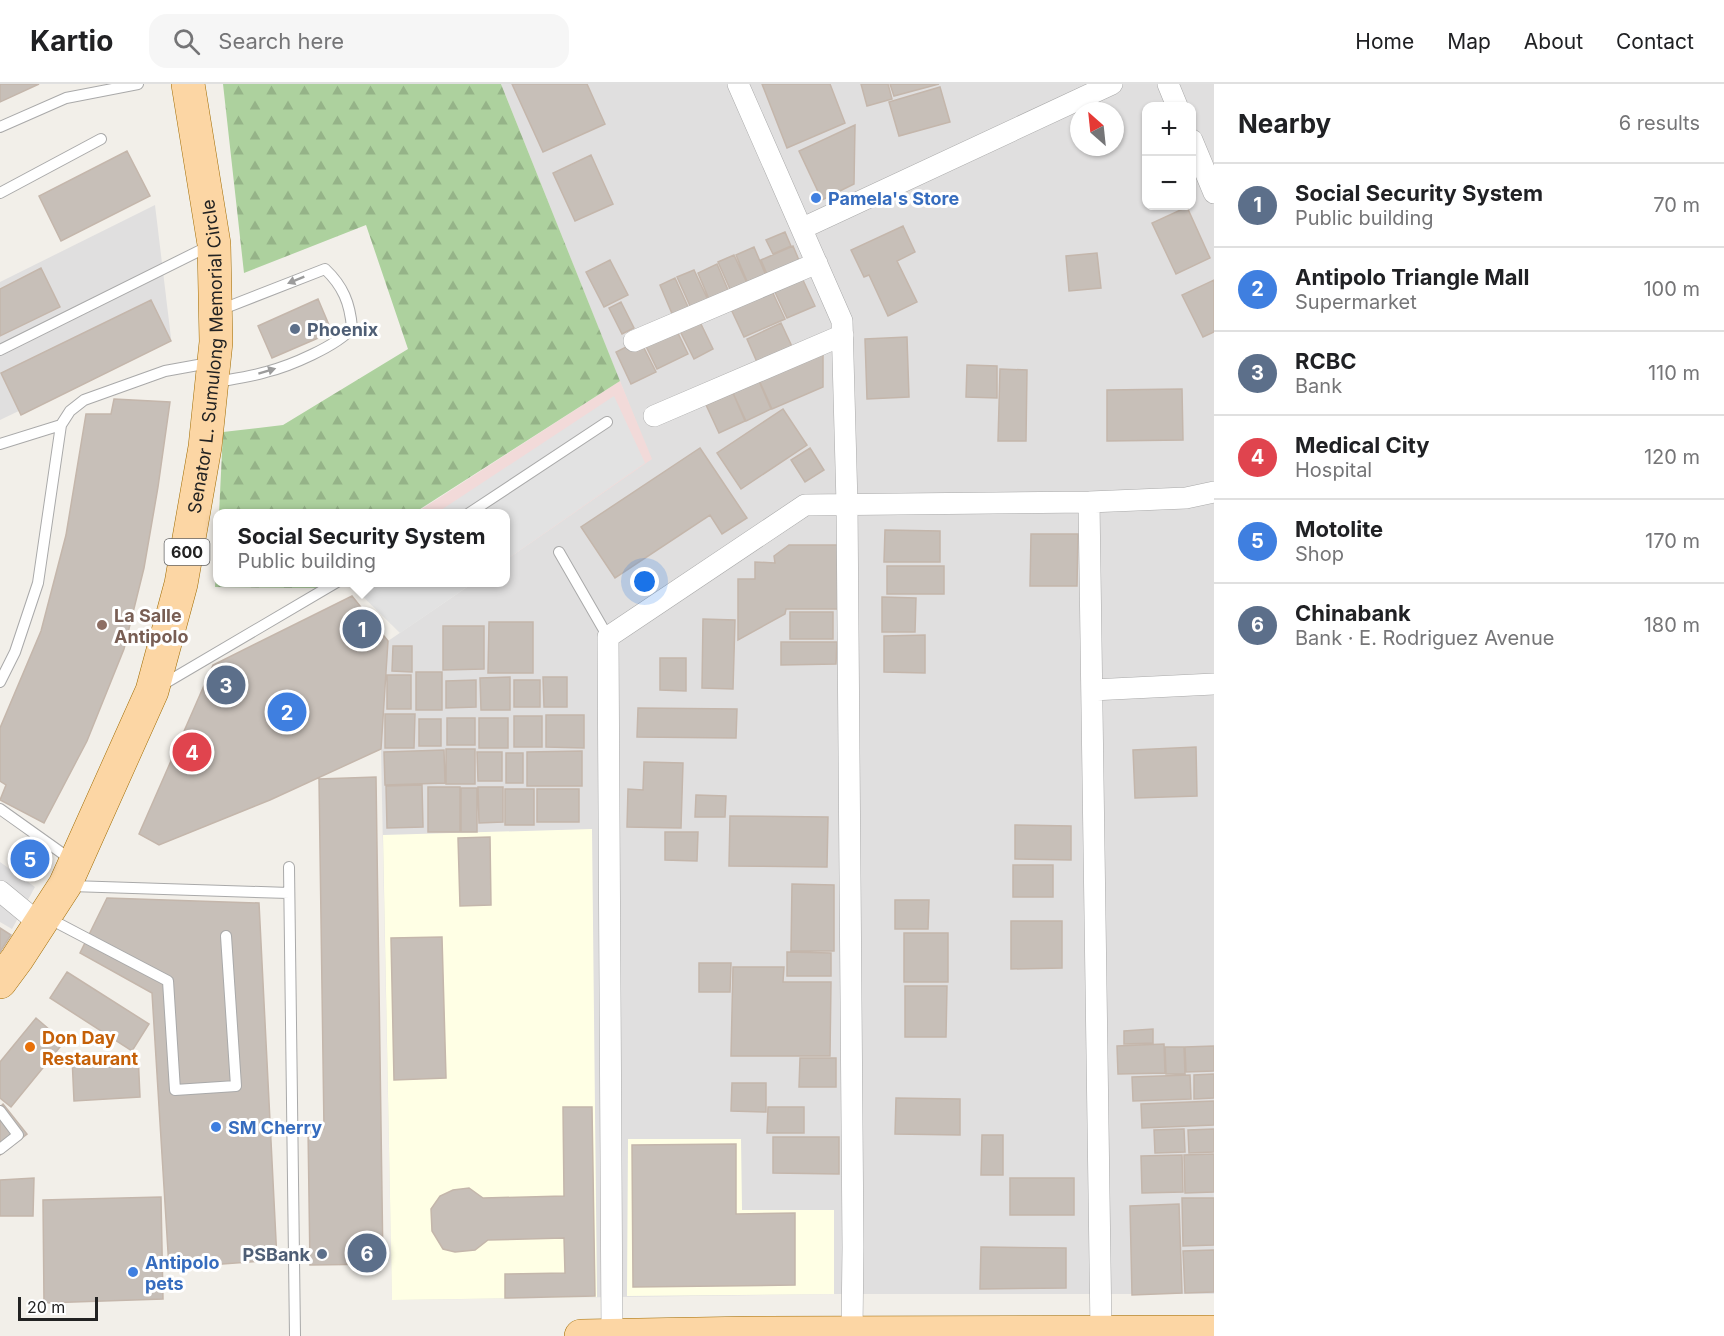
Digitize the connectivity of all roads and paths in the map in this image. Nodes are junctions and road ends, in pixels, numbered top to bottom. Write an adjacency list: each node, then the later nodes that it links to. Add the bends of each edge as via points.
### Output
1 (138, 84): 7 (lane, via 66,98)
2 (188, 84): 13 (main road, Senator L. Sumulong Memorial Circle / 600)
3 (738, 84): 12 (street)
4 (1112, 84): 12 (street)
5 (1168, 84): 6 (street)
6 (1175, 102)
7 (0, 127)
8 (101, 139): 10 (lane)
9 (1196, 152): 11 (street)
10 (0, 193)
11 (1214, 193)
12 (802, 228): 14 (street)
13 (214, 243): 15 (main road, Senator L. Sumulong Memorial Circle / 600); 18 (lane)
14 (818, 263): 16 (street, via 842,321); 17 (street)
15 (216, 312): 19 (main road, Senator L. Sumulong Memorial Circle / 600); 19 (lane, one-way to 15, via 268,372 344,338 352,328 345,295 324,269)
16 (843, 335): 20 (street); 26 (street)
17 (634, 341)
18 (0, 350)
19 (211, 373): 22 (lane, via 165,371 84,400); 34 (main road, Senator L. Sumulong Memorial Circle / 600, via 205,447 181,584)
20 (654, 416)
21 (607, 422): 27 (lane)
22 (61, 425): 23 (lane); 31 (lane, via 38,583 15,652)
23 (0, 444)
24 (1214, 492): 25 (street, via 1186,498)
25 (1089, 502): 26 (street); 33 (street)
26 (847, 504): 30 (street, via 805,505); 45 (street)
27 (474, 509)
28 (559, 552): 30 (lane)
29 (329, 587): 34 (lane)
30 (608, 637): 49 (street)
31 (0, 682)
32 (1214, 684): 33 (street)
33 (1092, 690): 47 (street)
34 (152, 691): 37 (main road, Senator L. Sumulong Memorial Circle / 600)
35 (0, 808): 37 (lane)
36 (289, 867): 39 (lane)
37 (70, 874): 39 (lane); 40 (main road, Senator L. Sumulong Memorial Circle / 600)
38 (0, 891): 40 (street)
39 (289, 893): 50 (lane)
40 (43, 920): 41 (lane, via 168,981 175,1089 236,1086); 42 (main road, Senator L. Sumulong Memorial Circle / 600)
41 (226, 936)
42 (0, 982)
43 (0, 1112): 44 (lane, via 18,1135)
44 (0, 1149)
45 (852, 1332): 47 (main road); 48 (main road)
46 (1214, 1332): 47 (main road)
47 (1120, 1333)
48 (754, 1334): 49 (main road)
49 (612, 1335): 51 (main road)
50 (295, 1336)
51 (581, 1336)

